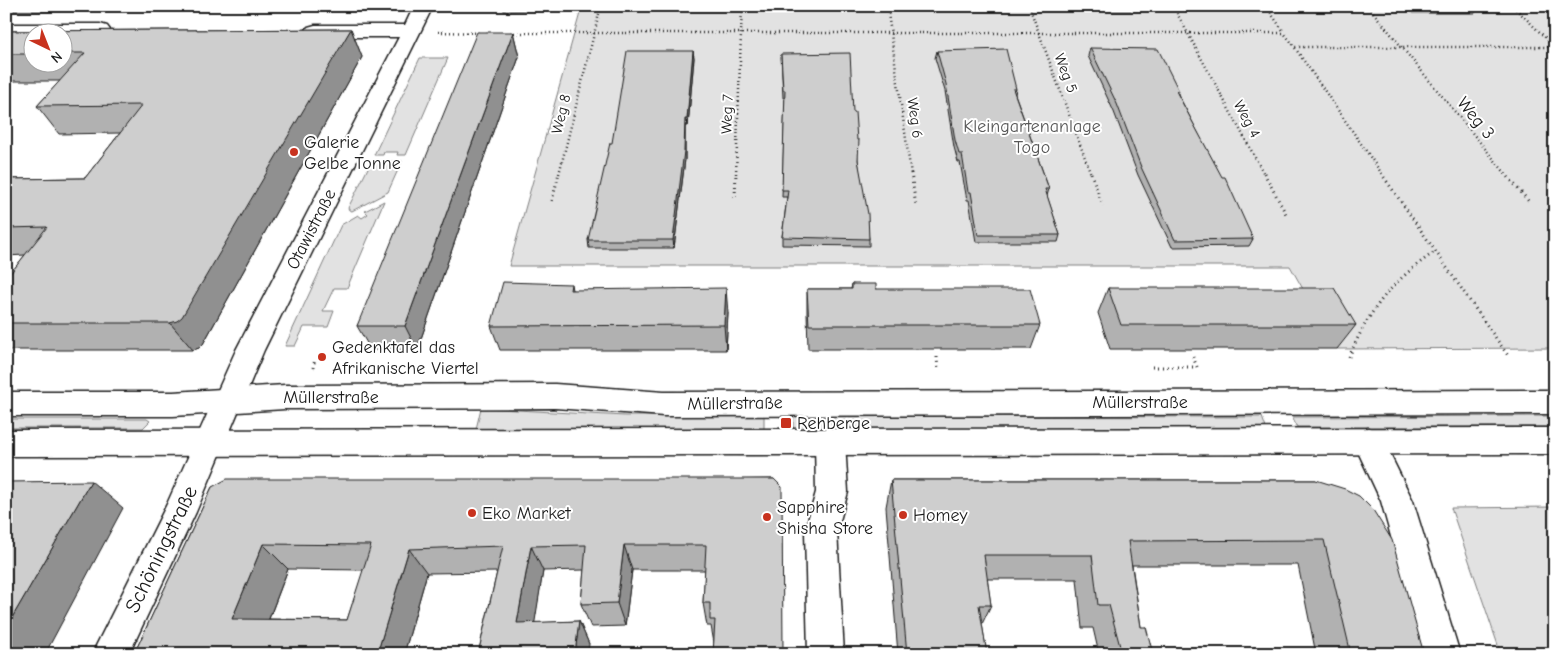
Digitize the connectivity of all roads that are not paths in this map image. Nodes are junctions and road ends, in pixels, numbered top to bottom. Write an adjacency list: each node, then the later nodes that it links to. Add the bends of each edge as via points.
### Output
1 (424, 6): 5 (main road, Otawistraße)
2 (6, 30): 3 (main road)
3 (116, 30)
4 (295, 31): 5 (main road)
5 (411, 31): 6 (main road, Otawistraße, via 250,350)
6 (230, 400): 7 (main road, Müllerstraße, via 554,396 664,404); 8 (main road, Müllerstraße, via 161,404); 13 (main road, Otawistraße)
7 (1555, 402)
8 (6, 404)
9 (1368, 441): 10 (main road); 11 (main road); 16 (main road, via 1397,502)
10 (1555, 441)
11 (830, 442): 13 (main road); 15 (main road, via 832,492 821,531)
12 (6, 443): 13 (main road)
13 (211, 443): 14 (main road, Schöningstraße)
14 (110, 654)
15 (826, 654)
16 (1442, 654)

